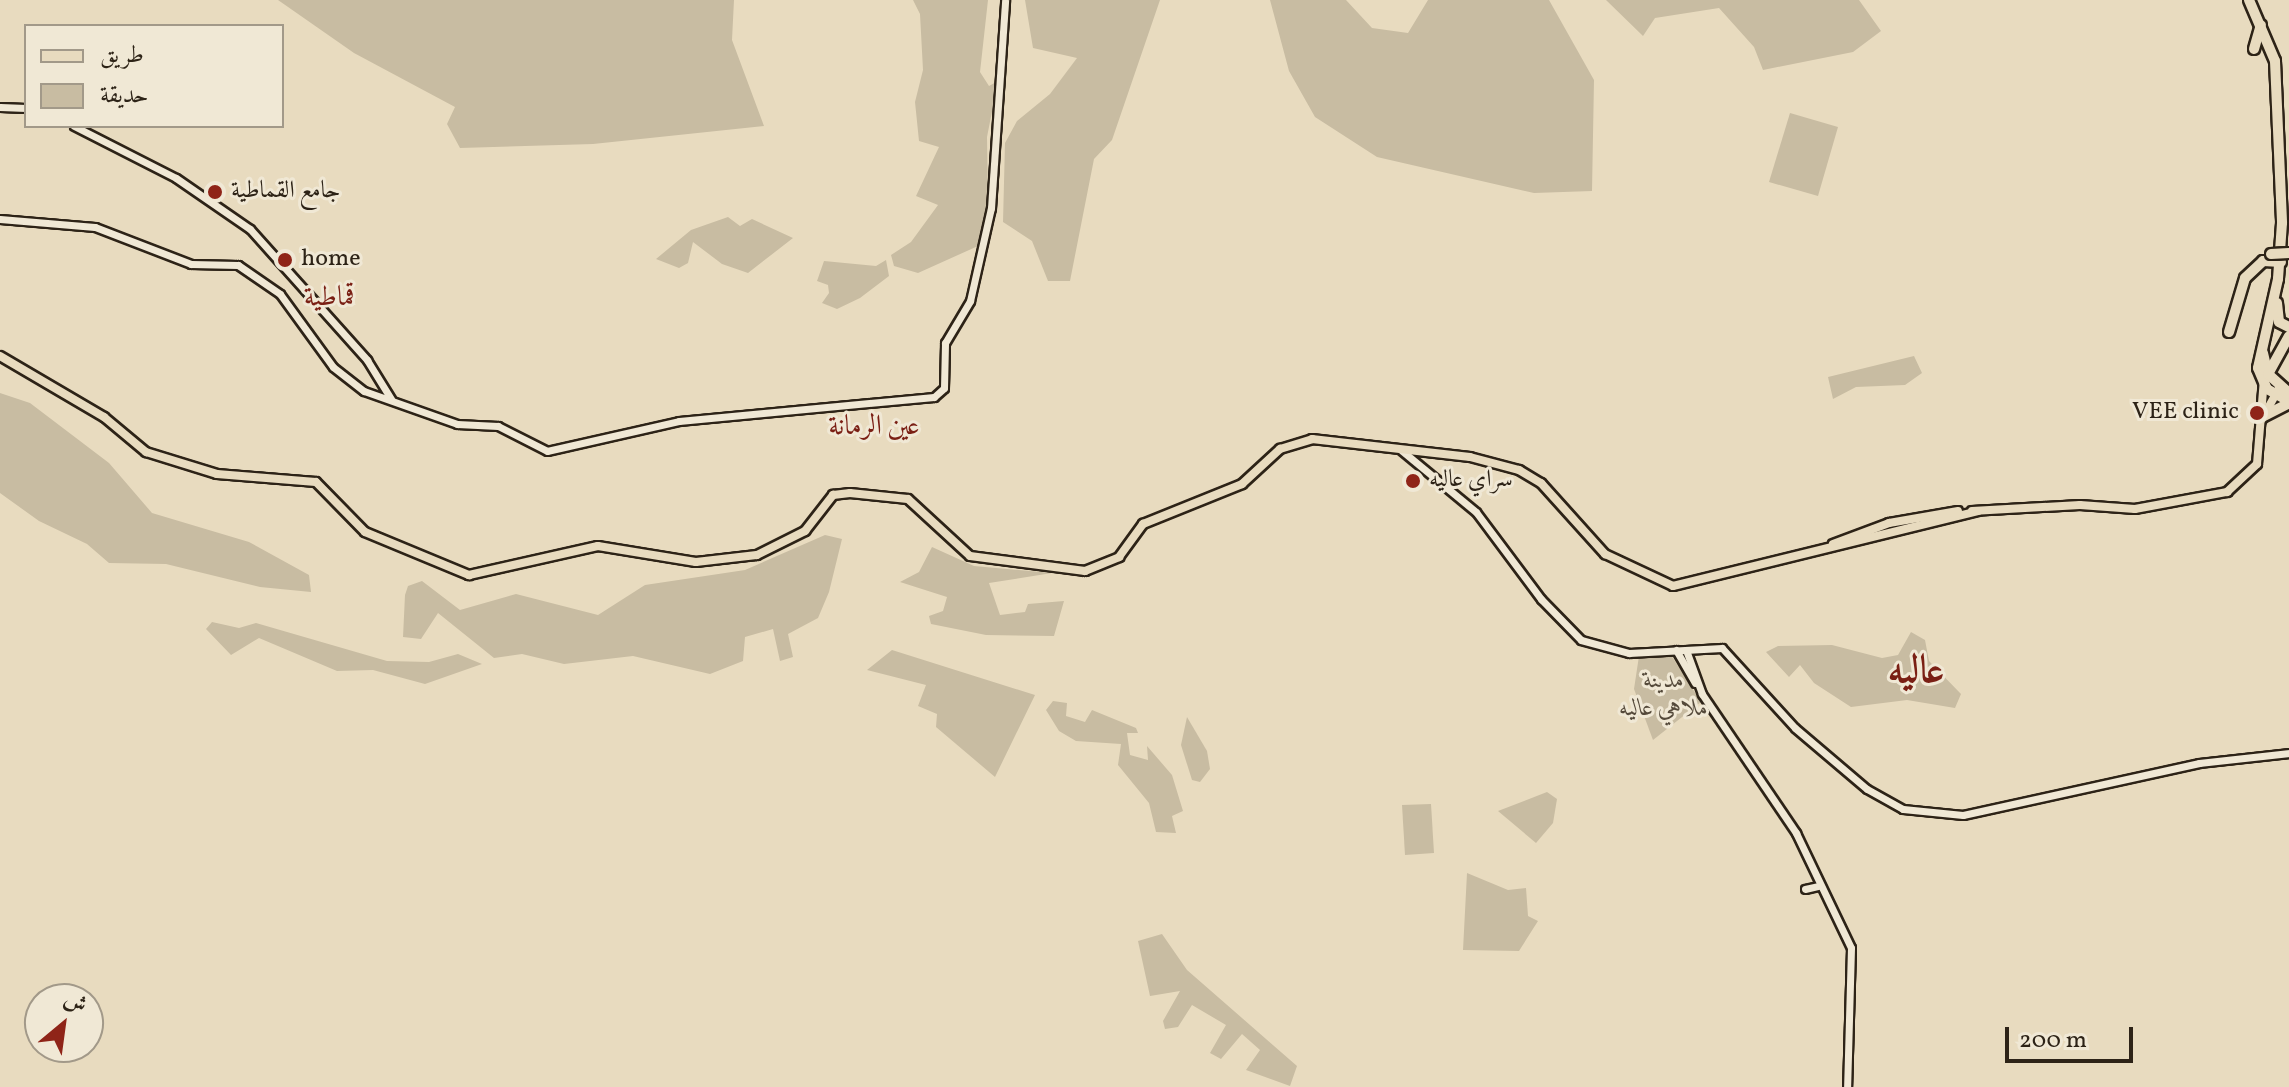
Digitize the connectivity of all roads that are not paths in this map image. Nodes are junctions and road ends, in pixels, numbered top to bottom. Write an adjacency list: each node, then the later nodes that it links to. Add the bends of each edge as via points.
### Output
1 (1005, 0): 17 (main road, via 991,208 967,311 945,343 939,395 679,421 547,451 498,426 457,424)
2 (2252, 0): 3 (highway); 11 (highway, via 2279,63 2285,226)
3 (2261, 25): 4 (highway); 10 (highway, via 2277,84)
4 (2254, 49)
5 (0, 107): 6 (main road)
6 (24, 108)
7 (78, 128): 17 (main road, via 197,191 268,246 367,360)
8 (0, 219): 17 (main road, via 95,227 191,264 238,265 286,301 341,375 378,399)
9 (2289, 253): 10 (highway, bridge, via 2262,257 2244,271 2229,328 2245,278 2263,261)
10 (2281, 262): 15 (highway, via 2258,358)
11 (2277, 303): 12 (highway, via 2279,322); 15 (highway, via 2263,352)
12 (2289, 327)
13 (2289, 336): 15 (highway)
14 (0, 356): 20 (main road, via 104,417 146,452 217,474 316,482 365,532 469,575 598,546 696,562 757,555 805,531 833,495 850,493 908,499 970,556 1085,571 1110,564 1143,524 1242,484 1292,442)
15 (2265, 378): 16 (highway); 19 (main road)
16 (2281, 391): 18 (highway); 19 (main road)
17 (391, 399)
18 (2289, 402): 19 (highway)
19 (2263, 418): 20 (main road, via 2257,464 2241,484 2209,498 2135,509 2080,505 1978,511 1668,585 1605,554 1541,483 1519,470)
20 (1401, 450): 21 (main road, via 1476,512 1581,640 1629,653)
21 (1676, 650): 22 (main road); 23 (main road)
22 (1686, 650): 23 (main road); 24 (main road, via 1722,648 1773,707 1843,769 1890,804 1932,816 1973,813 2199,763)
23 (1685, 664): 25 (main road, via 1796,833)
24 (2289, 753)
25 (1818, 886): 26 (main road); 27 (main road, via 1852,954)
26 (1805, 889)
27 (1847, 1087)

